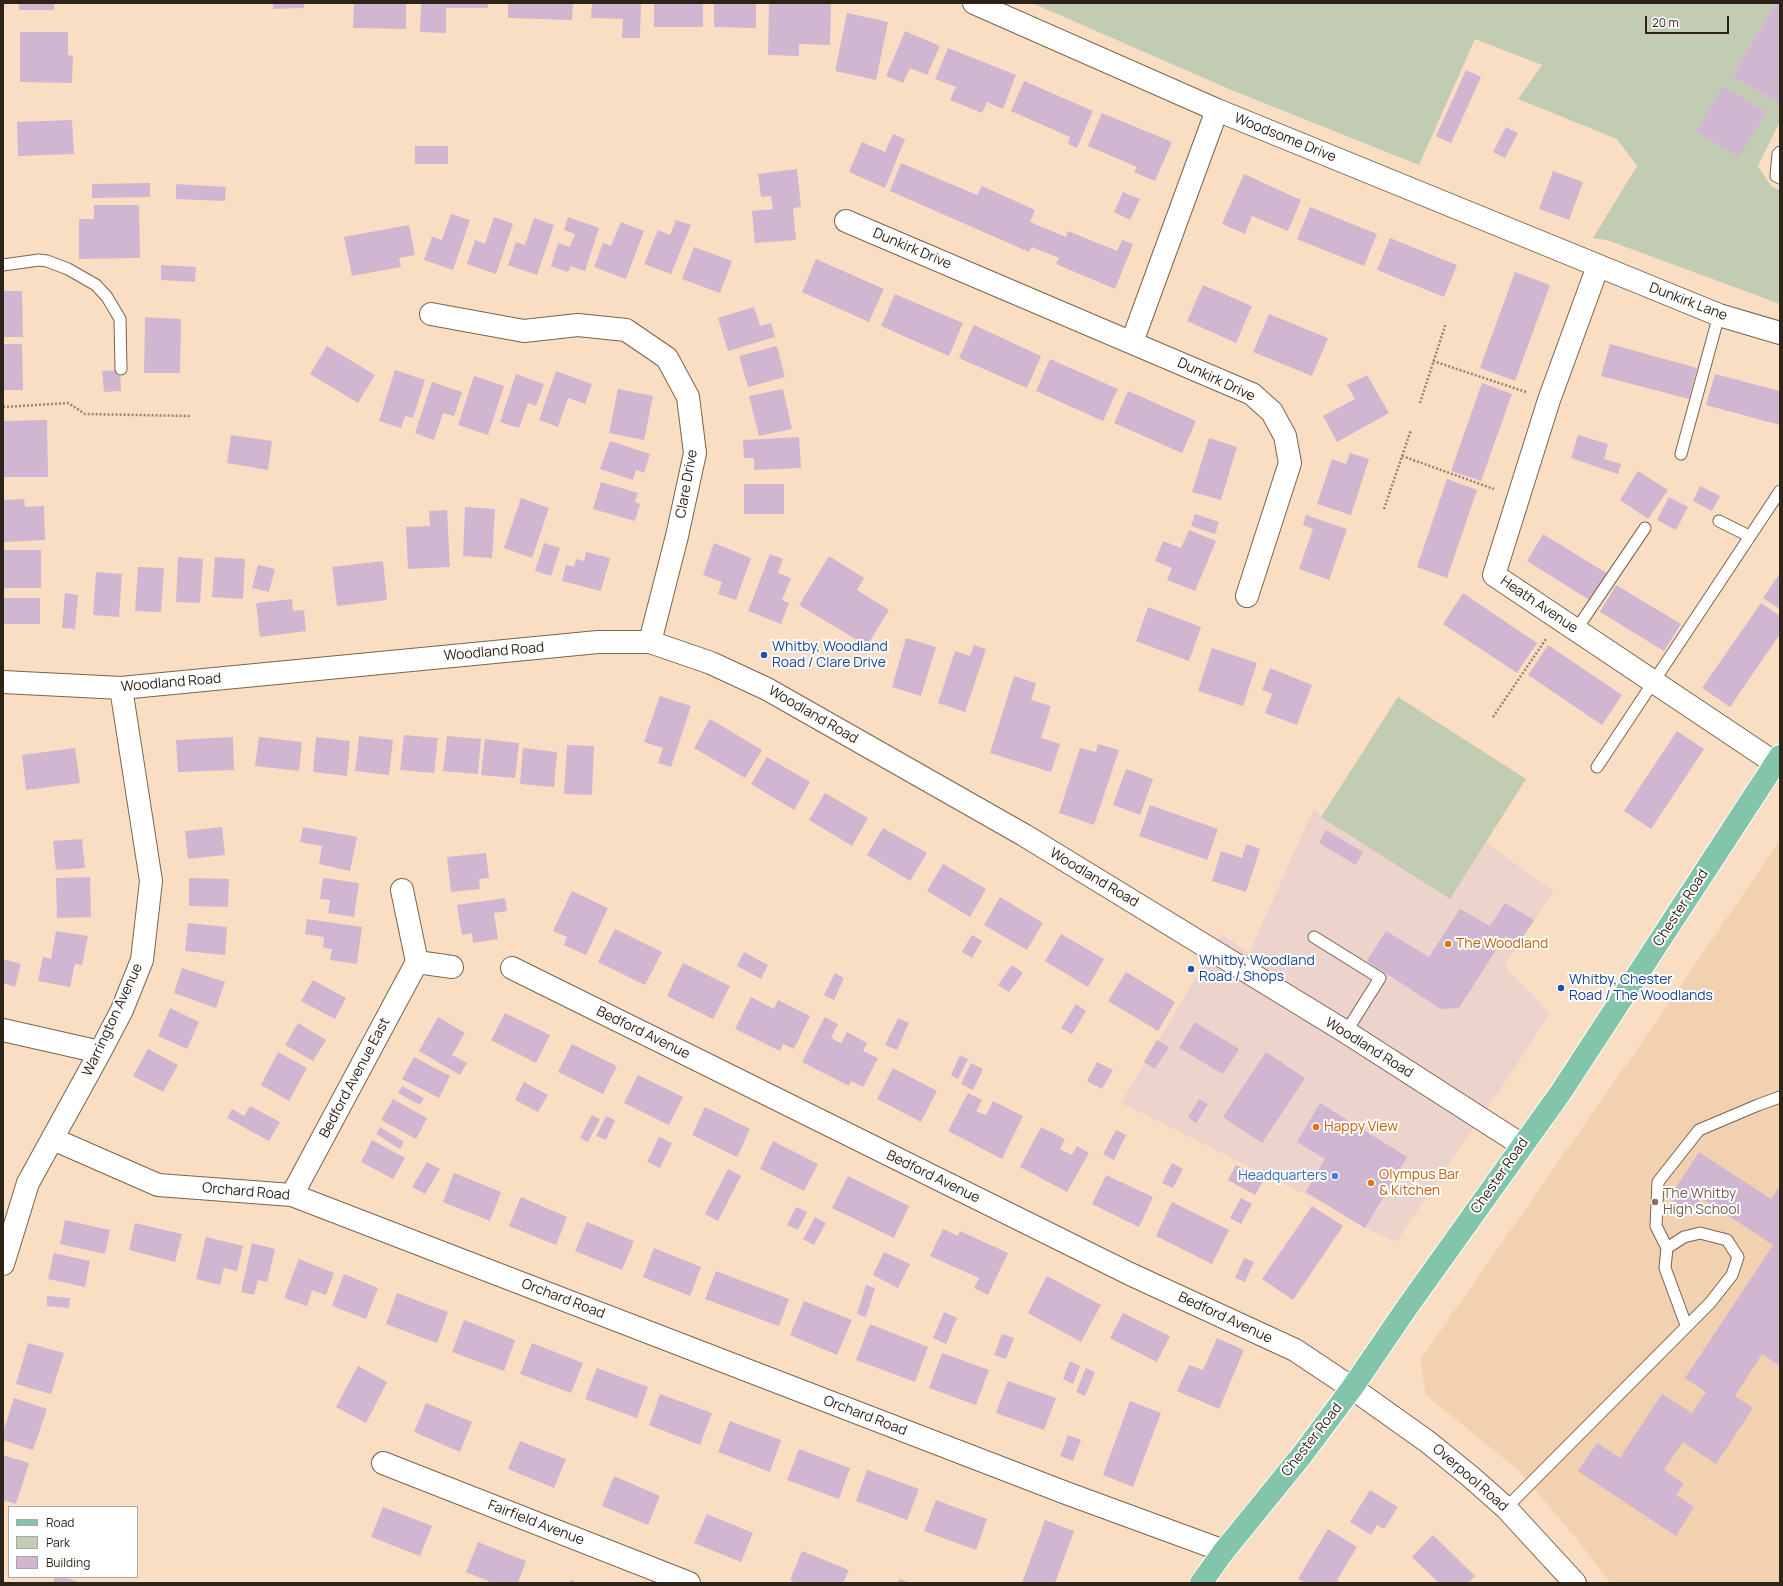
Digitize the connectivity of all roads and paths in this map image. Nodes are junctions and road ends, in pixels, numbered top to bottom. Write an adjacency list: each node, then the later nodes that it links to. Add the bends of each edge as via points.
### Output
1 (974, 3): 2 (street, Woodsome Drive)
2 (1217, 110): 7 (street, Woodsome Drive); 12 (street)
3 (1780, 152): 4 (lane, via 1776,176)
4 (1780, 178)
5 (846, 221): 12 (street, Dunkirk Drive)
6 (3, 265): 14 (lane, via 47,261 96,285 107,297 120,319)
7 (1598, 266): 9 (street, Dunkirk Lane); 15 (street, Heath Avenue)
8 (431, 314): 30 (street, Clare Drive, via 524,331 578,325 626,330 668,358 688,397 695,453)
9 (1720, 315): 11 (street, Dunkirk Lane); 20 (lane)
10 (1446, 322): 13 (path)
11 (1780, 333)
12 (1132, 342): 28 (street, Dunkirk Drive, via 1252,394 1272,412 1285,436 1290,463)
13 (1434, 361): 15 (path); 16 (path)
14 (121, 369)
15 (1549, 400): 23 (street, Heath Avenue)
16 (1420, 403)
17 (3, 407): 18 (path, via 68,403 85,414)
18 (191, 416)
19 (1411, 430): 21 (path)
20 (1681, 454)
21 (1402, 456): 23 (path); 24 (path)
22 (1780, 491): 27 (lane)
23 (1519, 497): 29 (street, Heath Avenue, via 1494,575)
24 (1384, 509)
25 (1719, 521): 27 (lane)
26 (1645, 528): 29 (lane)
27 (1749, 536): 32 (lane)
28 (1247, 596)
29 (1568, 624): 32 (street, Heath Avenue); 34 (path)
30 (650, 642): 33 (street, Woodland Road, via 583,644); 43 (street, Woodland Road, via 711,663 767,689 1024,835)
31 (3, 682): 33 (street, Woodland Road)
32 (1654, 682): 35 (street, Heath Avenue); 36 (lane)
33 (121, 688): 44 (street, Warrington Avenue, via 151,881 142,960 122,1010)
34 (1493, 717)
35 (1778, 760): 47 (main road, Chester Road, via 1561,1092)
36 (1597, 767)
37 (402, 890): 39 (street)
38 (1314, 937): 43 (lane, via 1380,978)
39 (417, 962): 40 (street); 48 (street, Bedford Avenue East)
40 (452, 967)
41 (512, 968): 52 (street, Bedford Avenue, via 1130,1274 1295,1350)
42 (3, 1030): 44 (street)
43 (1346, 1032): 47 (street, Woodland Road)
44 (100, 1052): 46 (street, Warrington Avenue)
45 (1780, 1097): 49 (lane, via 1699,1130 1658,1182 1656,1226)
46 (53, 1138): 48 (street, Orchard Road, via 158,1185); 50 (street, Warrington Avenue, via 28,1183)
47 (1522, 1145): 52 (main road, Chester Road)
48 (292, 1195): 55 (street, Orchard Road, via 1066,1493)
49 (1667, 1248): 51 (lane, via 1665,1268); 51 (lane, via 1684,1237 1700,1233 1727,1240 1738,1257 1732,1275 1710,1303)
50 (3, 1264)
51 (1686, 1325): 54 (lane)
52 (1352, 1388): 54 (street, Overpool Road, via 1428,1442); 55 (main road, Chester Road, via 1302,1455)
53 (383, 1463): 56 (street, Fairfield Avenue)
54 (1506, 1508): 58 (street, Overpool Road)
55 (1224, 1551): 57 (main road, Chester Road)
56 (689, 1583)
57 (1201, 1583)
58 (1575, 1583)

